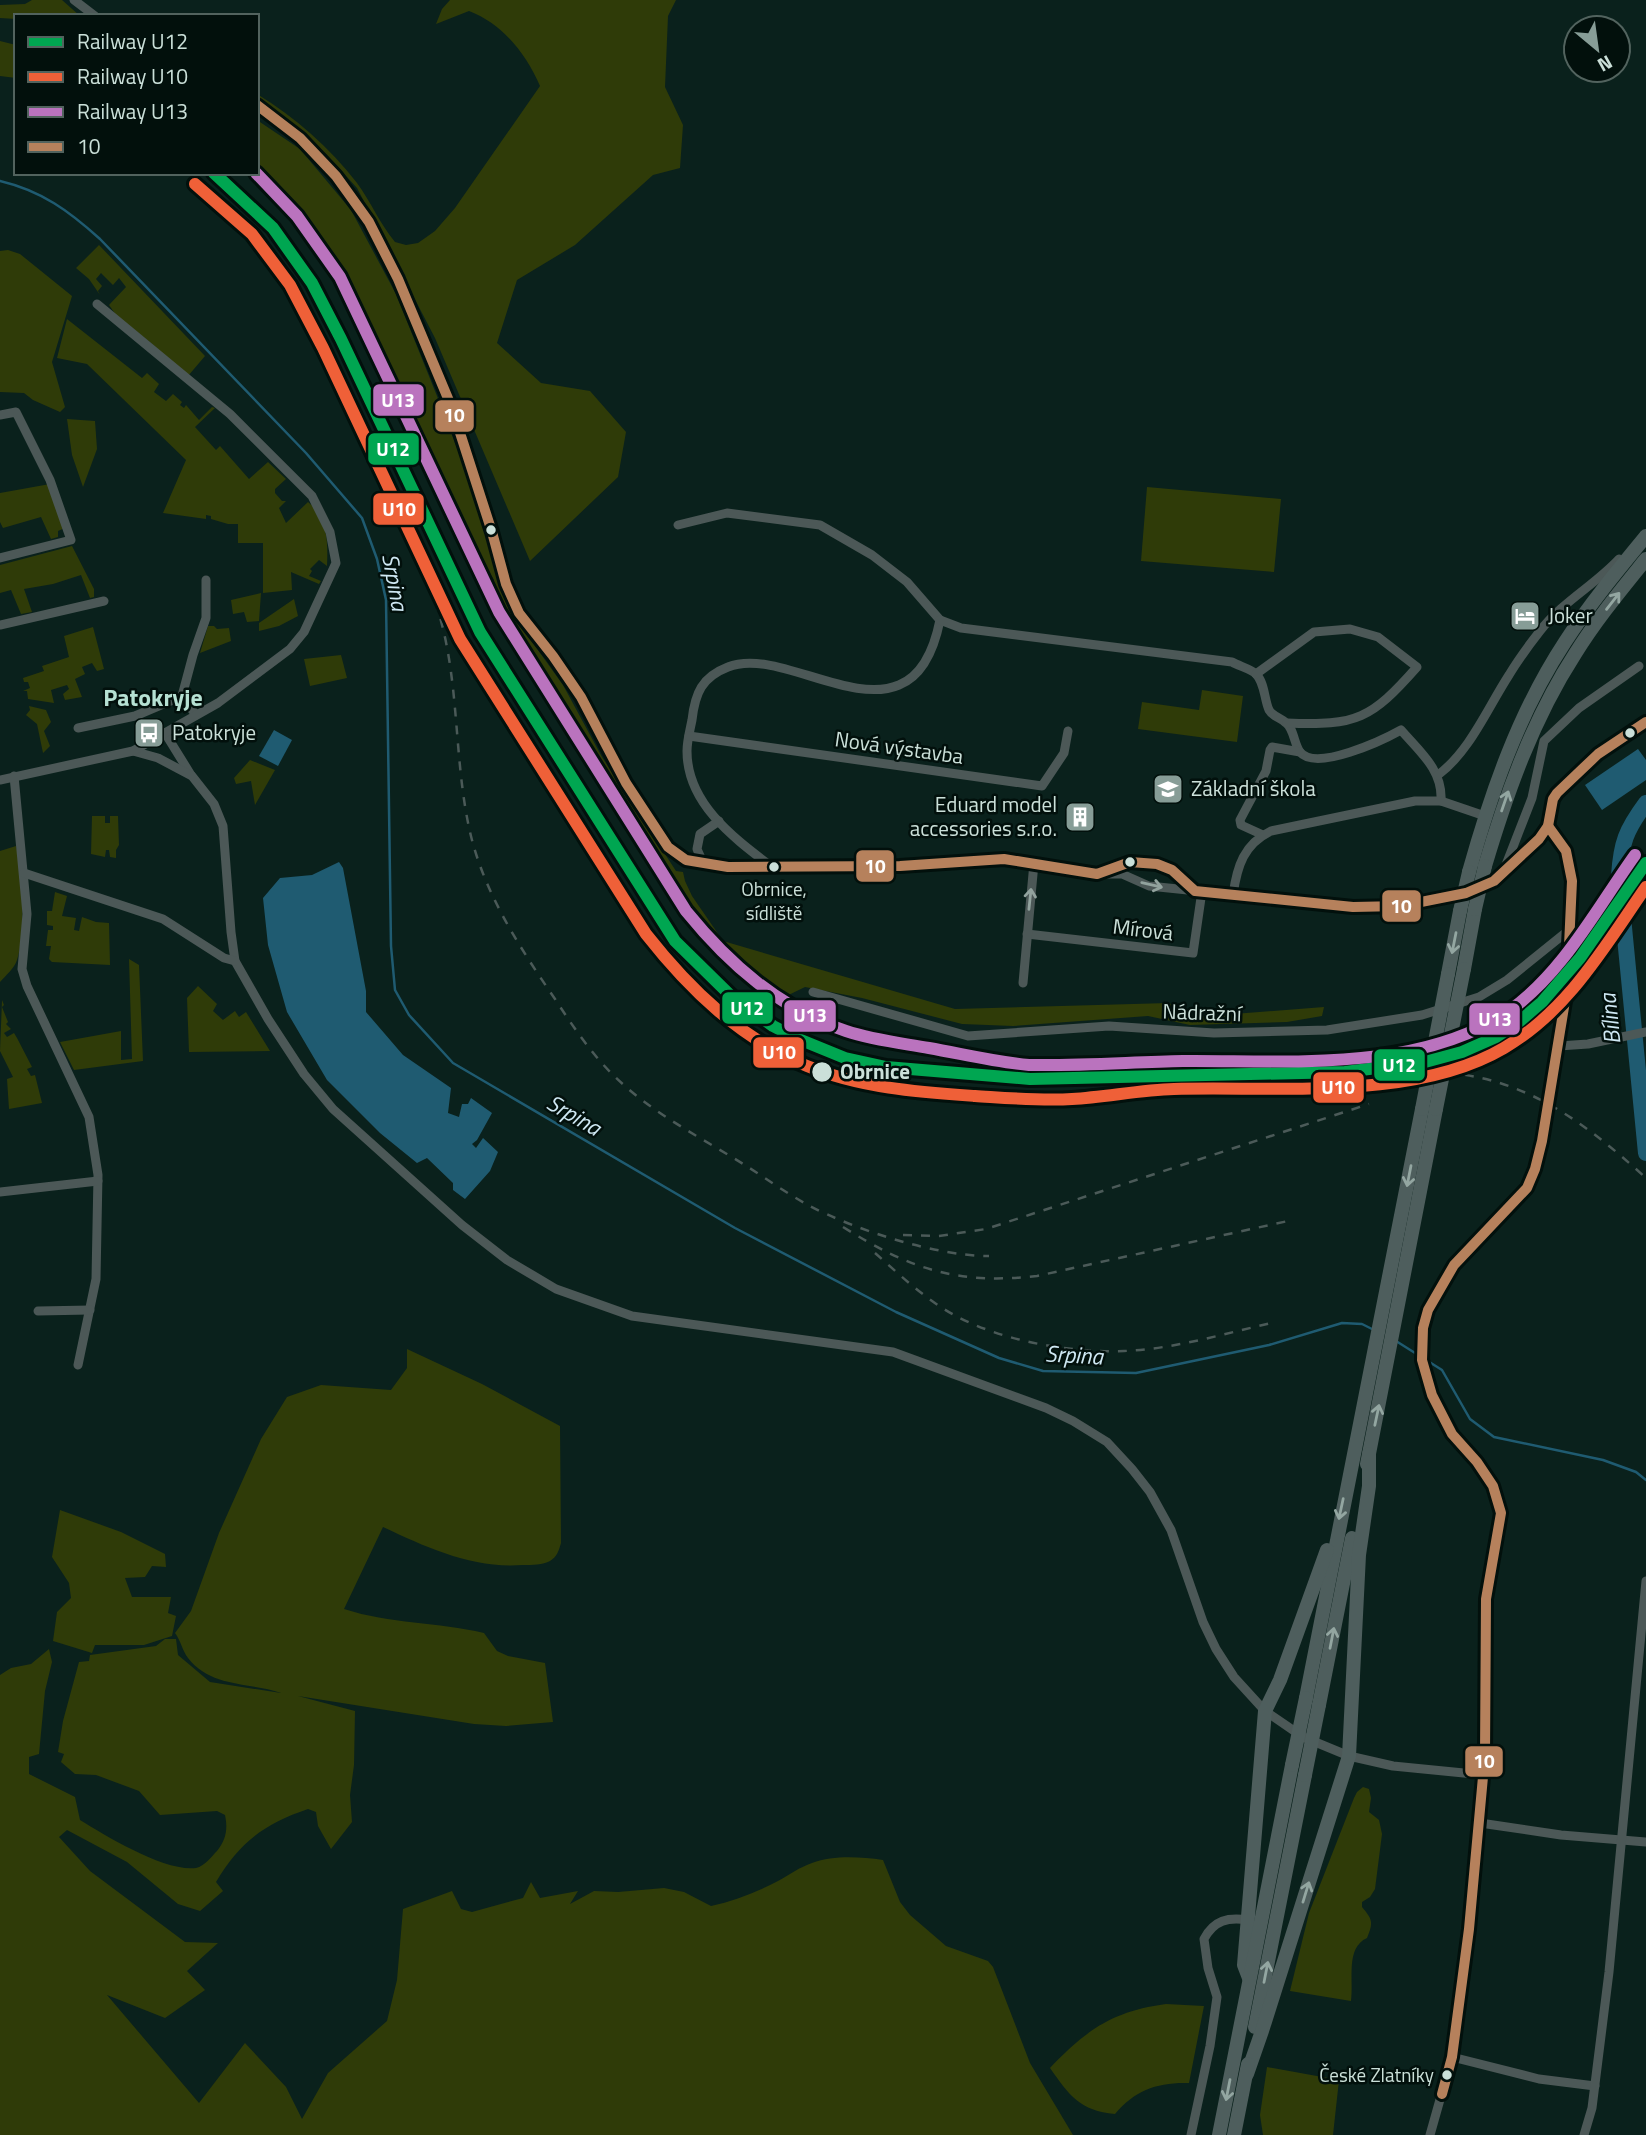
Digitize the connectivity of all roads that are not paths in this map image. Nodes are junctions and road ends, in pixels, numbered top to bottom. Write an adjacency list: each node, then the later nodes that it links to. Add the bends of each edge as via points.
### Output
1 (74, 0): 2 (street)
2 (92, 14)
3 (259, 107): 36 (street, via 300,138 336,176 369,222 452,408 519,613 581,696 626,783 668,847 686,860)
4 (97, 304): 17 (street, via 230,414 312,496 330,532 336,563 304,632 290,649)
5 (0, 415): 8 (street, via 16,412 50,480 71,540)
6 (678, 525): 12 (street, via 727,513 820,525 873,555 907,582)
7 (1646, 535): 26 (street, via 1542,629 1462,750); 31 (highway, via 1564,643 1511,746)
8 (0, 558)
9 (1646, 559): 43 (highway, one-way to 9, bridge, via 1517,771 1557,685 1596,622)
10 (206, 580): 16 (street, via 206,618)
11 (104, 601): 13 (street)
12 (940, 620): 15 (street, via 961,628 1232,662); 23 (street, via 936,641 918,672 900,685 873,691 749,662 728,667 706,680 695,696)
13 (0, 625)
14 (1639, 666): 39 (street, via 1579,708 1544,741 1532,798)
15 (1256, 674): 19 (street, via 1268,708); 19 (street, via 1314,632 1350,629 1378,637 1417,667 1365,715 1342,723)
16 (182, 696): 17 (street); 20 (street, via 135,716)
17 (196, 715): 22 (street)
18 (1646, 722): 33 (street, via 1598,754 1557,793)
19 (1287, 723): 25 (street)
20 (78, 727)
21 (1068, 731): 23 (street, Nová výstavba, via 1064,753 1042,786)
22 (165, 733): 24 (street); 28 (street)
23 (689, 736): 32 (street, via 692,783)
24 (133, 751): 27 (street); 28 (street)
25 (1300, 752): 26 (street, via 1317,758 1351,752 1401,730); 34 (street, via 1270,750 1266,771 1240,820 1241,825)
26 (1438, 775): 30 (street)
27 (14, 776): 29 (street); 40 (street)
28 (192, 776): 46 (street, via 214,804 223,826)
29 (0, 780)
30 (1441, 801): 31 (street); 34 (street, via 1402,804)
31 (1485, 816): 43 (highway, bridge, via 1469,872)
32 (719, 821): 36 (street, via 700,834 697,849); 37 (street)
33 (1548, 826): 39 (street); 44 (street, via 1566,847 1572,868)
34 (1263, 835): 42 (street, via 1241,860)
35 (1034, 863): 37 (street, via 1004,859); 38 (street, via 1097,874); 45 (street, one-way to 35)
36 (704, 865): 37 (street)
37 (772, 867)
38 (1110, 871): 41 (street, one-way to 41, via 1149,886); 41 (street, via 1130,862 1163,865)
39 (1504, 872): 42 (street, via 1479,889 1401,906 1353,907)
40 (24, 873): 46 (street, via 163,919); 52 (street, via 27,914 22,969 89,1117)
41 (1199, 891): 42 (street); 45 (street, Mírová, via 1193,953)
42 (1233, 895)
43 (1468, 910): 51 (highway, one-way to 51, bridge, via 1448,974); 51 (highway, bridge, via 1464,969)
44 (1569, 930): 48 (street, Nádražní, via 1479,997 1422,1015 1327,1030 1214,1033 1109,1026 968,1036); 50 (street)
45 (1027, 934): 47 (street)
46 (235, 961): 60 (street, via 304,1074 333,1109 462,1225 556,1289 632,1316 893,1352 1046,1408 1107,1442 1161,1510 1210,1639 1234,1678)
47 (1023, 983)
48 (813, 992)
49 (1646, 1032): 50 (street)
50 (1559, 1046): 62 (street, via 1539,1156 1527,1188 1454,1265 1435,1293 1423,1328 1424,1372 1432,1395 1446,1424 1486,1474 1500,1505 1486,1599)
51 (1429, 1109): 57 (highway, one-way to 51, via 1400,1300); 58 (highway, one-way to 58)
52 (98, 1181): 53 (street); 54 (street, via 96,1279)
53 (0, 1192)
54 (90, 1310): 55 (street); 56 (street)
55 (38, 1311)
56 (78, 1366)
57 (1369, 1454): 61 (highway); 69 (highway, one-way to 57, bridge)
58 (1336, 1534): 60 (highway); 67 (highway, bridge)
59 (1646, 1581): 64 (street)
60 (1265, 1710): 61 (street, via 1303,1737); 66 (highway)
61 (1349, 1756): 62 (street, via 1393,1766); 69 (highway, one-way to 61)
62 (1484, 1775): 63 (street)
63 (1479, 1823): 64 (street); 68 (street)
64 (1621, 1840): 65 (street); 70 (street)
65 (1646, 1842)
66 (1248, 1920): 67 (highway, via 1244,1965); 71 (street, via 1230,1918 1216,1923 1204,1939 1217,1997)
67 (1249, 1978): 72 (highway, one-way to 72)
68 (1452, 2057): 70 (street, via 1539,2079); 74 (street)
69 (1247, 2074): 73 (highway)
70 (1595, 2086): 75 (street)
71 (1191, 2135)
72 (1219, 2135)
73 (1234, 2135)
74 (1430, 2135)
75 (1584, 2135)

